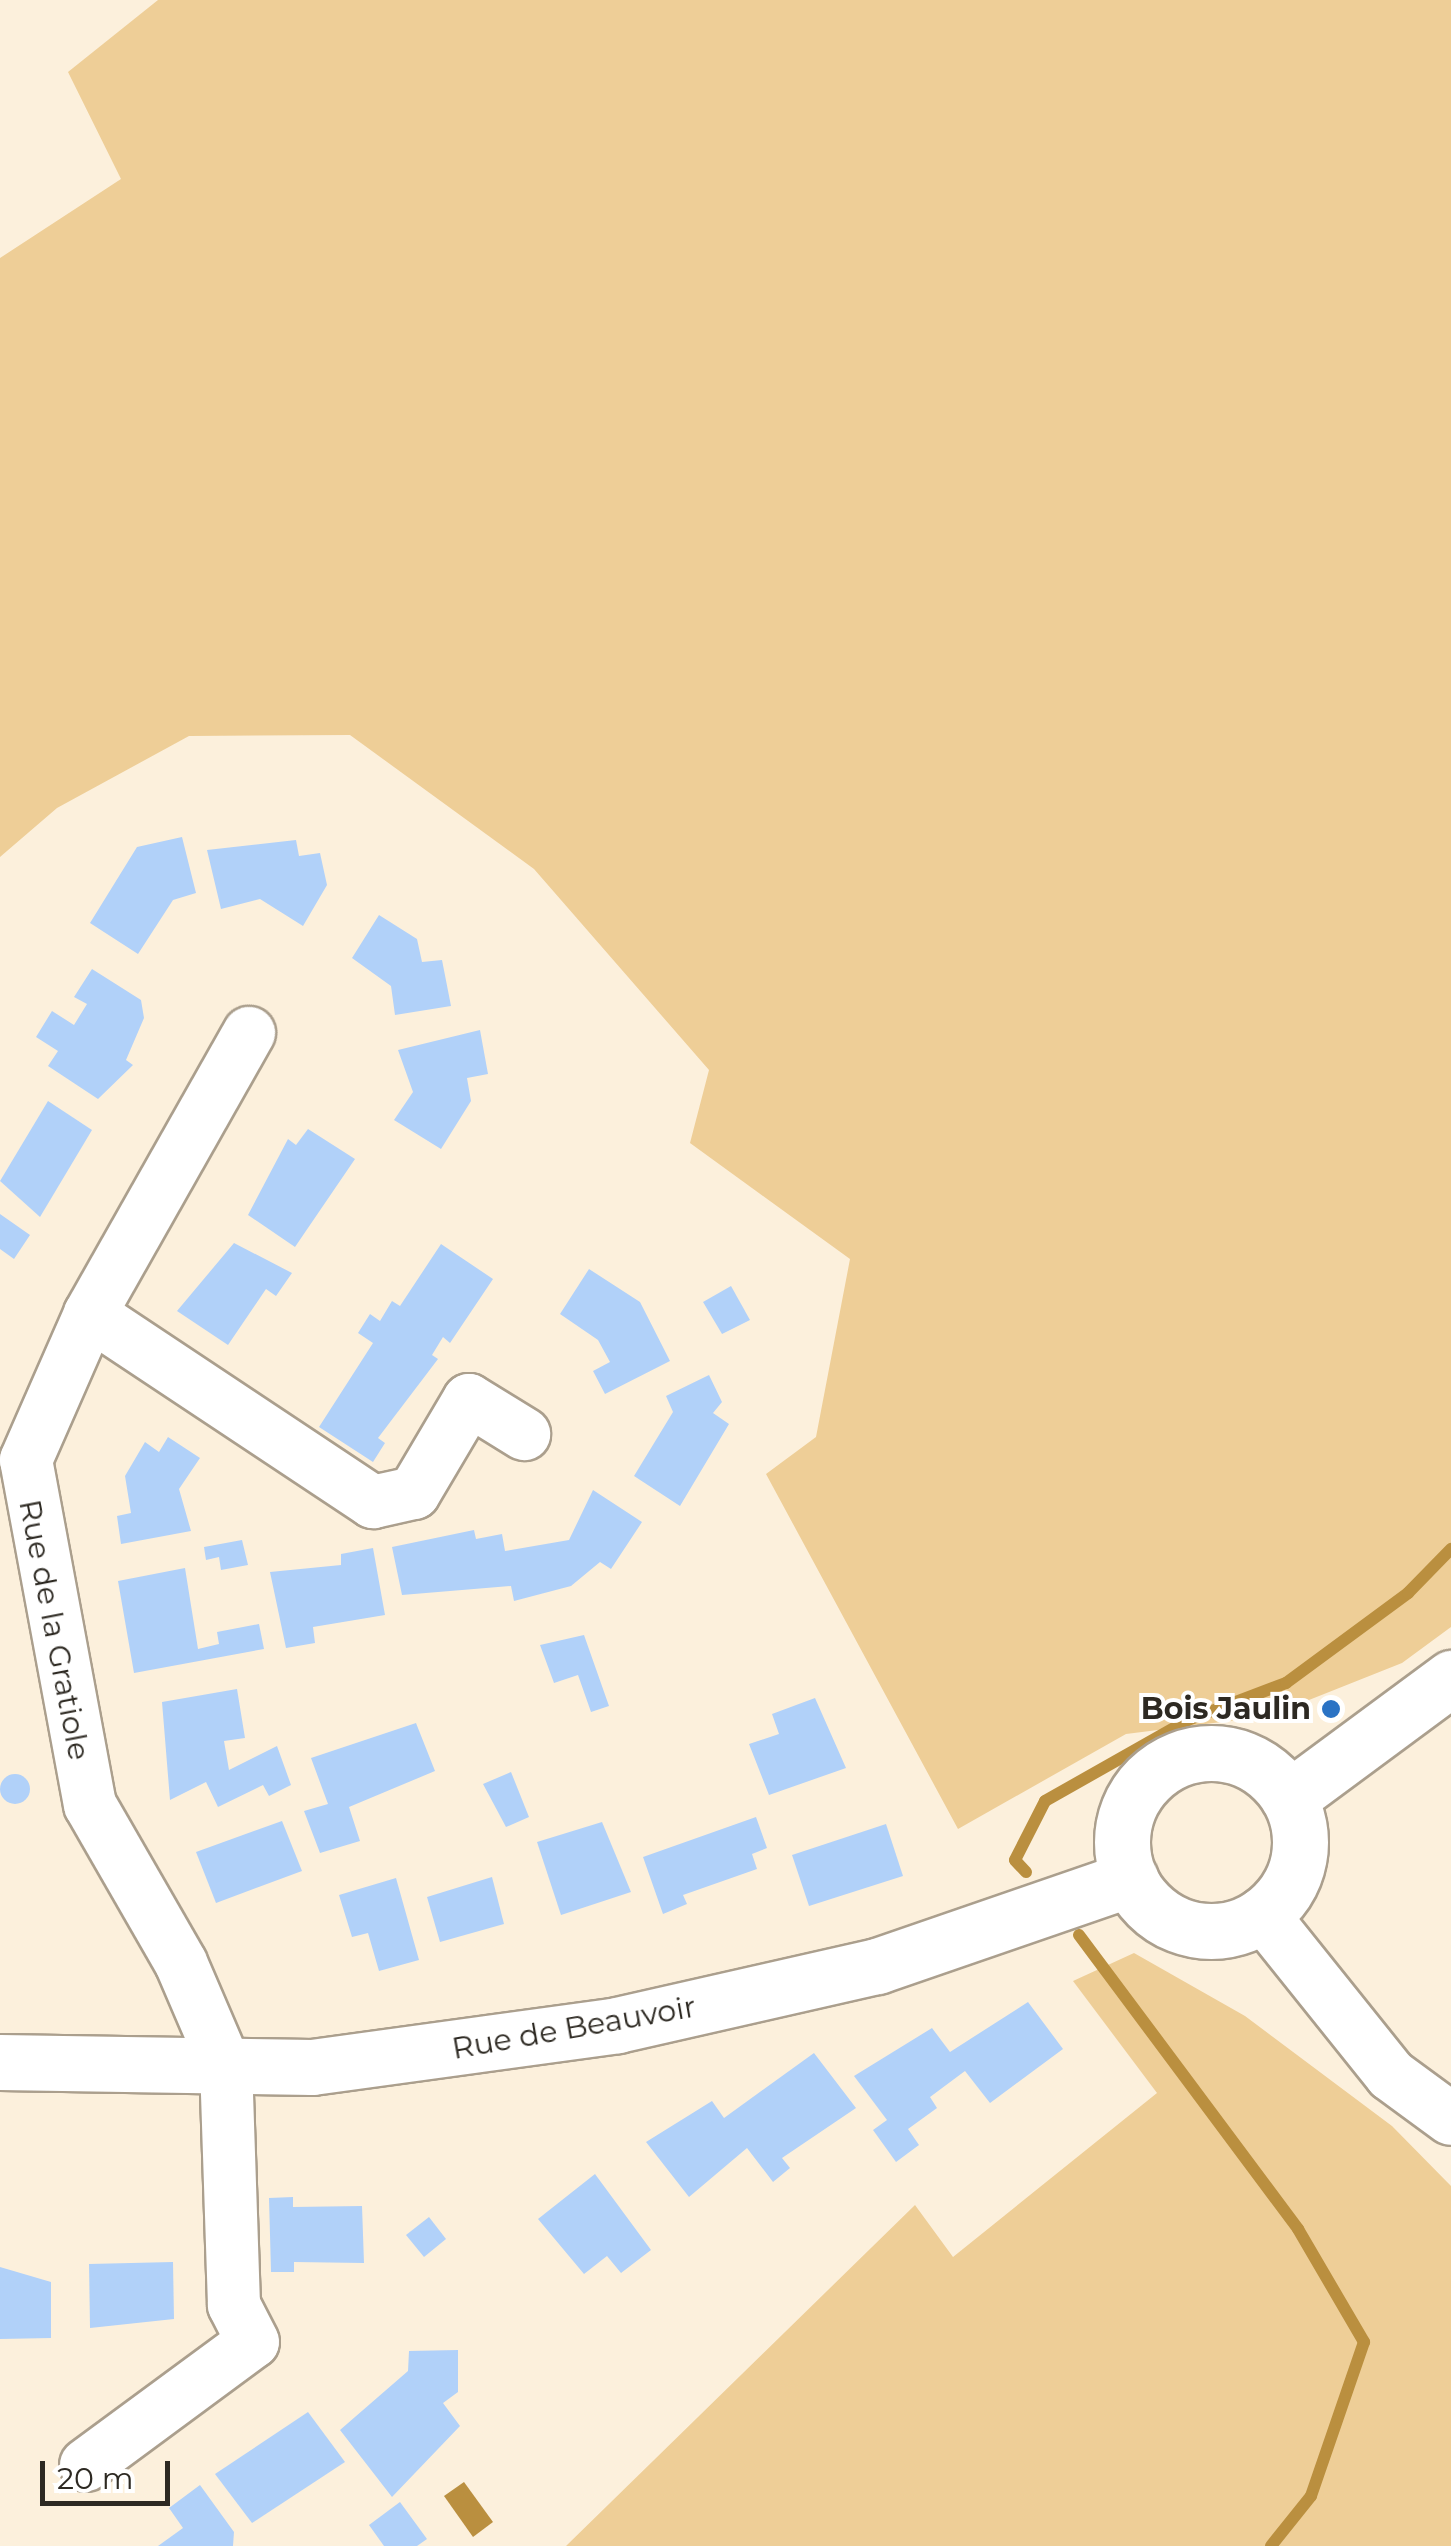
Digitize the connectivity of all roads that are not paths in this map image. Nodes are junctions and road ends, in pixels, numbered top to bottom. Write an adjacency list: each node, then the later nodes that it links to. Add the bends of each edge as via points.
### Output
1 (249, 1033): 2 (street, Rue de la Gratiole)
2 (90, 1314): 3 (street, via 373,1502 414,1493 468,1400); 4 (street, Rue de la Gratiole)
3 (524, 1434)
4 (13, 1485): 10 (street, Rue de la Gratiole, via 100,1836 181,1963)
5 (1451, 1678): 6 (street)
6 (1289, 1798): 7 (street, via 1244,1758 1214,1752 1171,1763 1136,1792 1124,1820); 8 (street, via 1299,1836 1294,1873)
7 (1130, 1879): 8 (street, via 1162,1917 1184,1927 1238,1927); 10 (street, Rue de Beauvoir, via 878,1966 617,2026 355,2064)
8 (1262, 1914): 11 (street, via 1391,2075)
9 (0, 2062): 10 (street, Rue de Beauvoir)
10 (226, 2068): 12 (street, via 234,2305 254,2342)
11 (1451, 2119)
12 (86, 2465)

